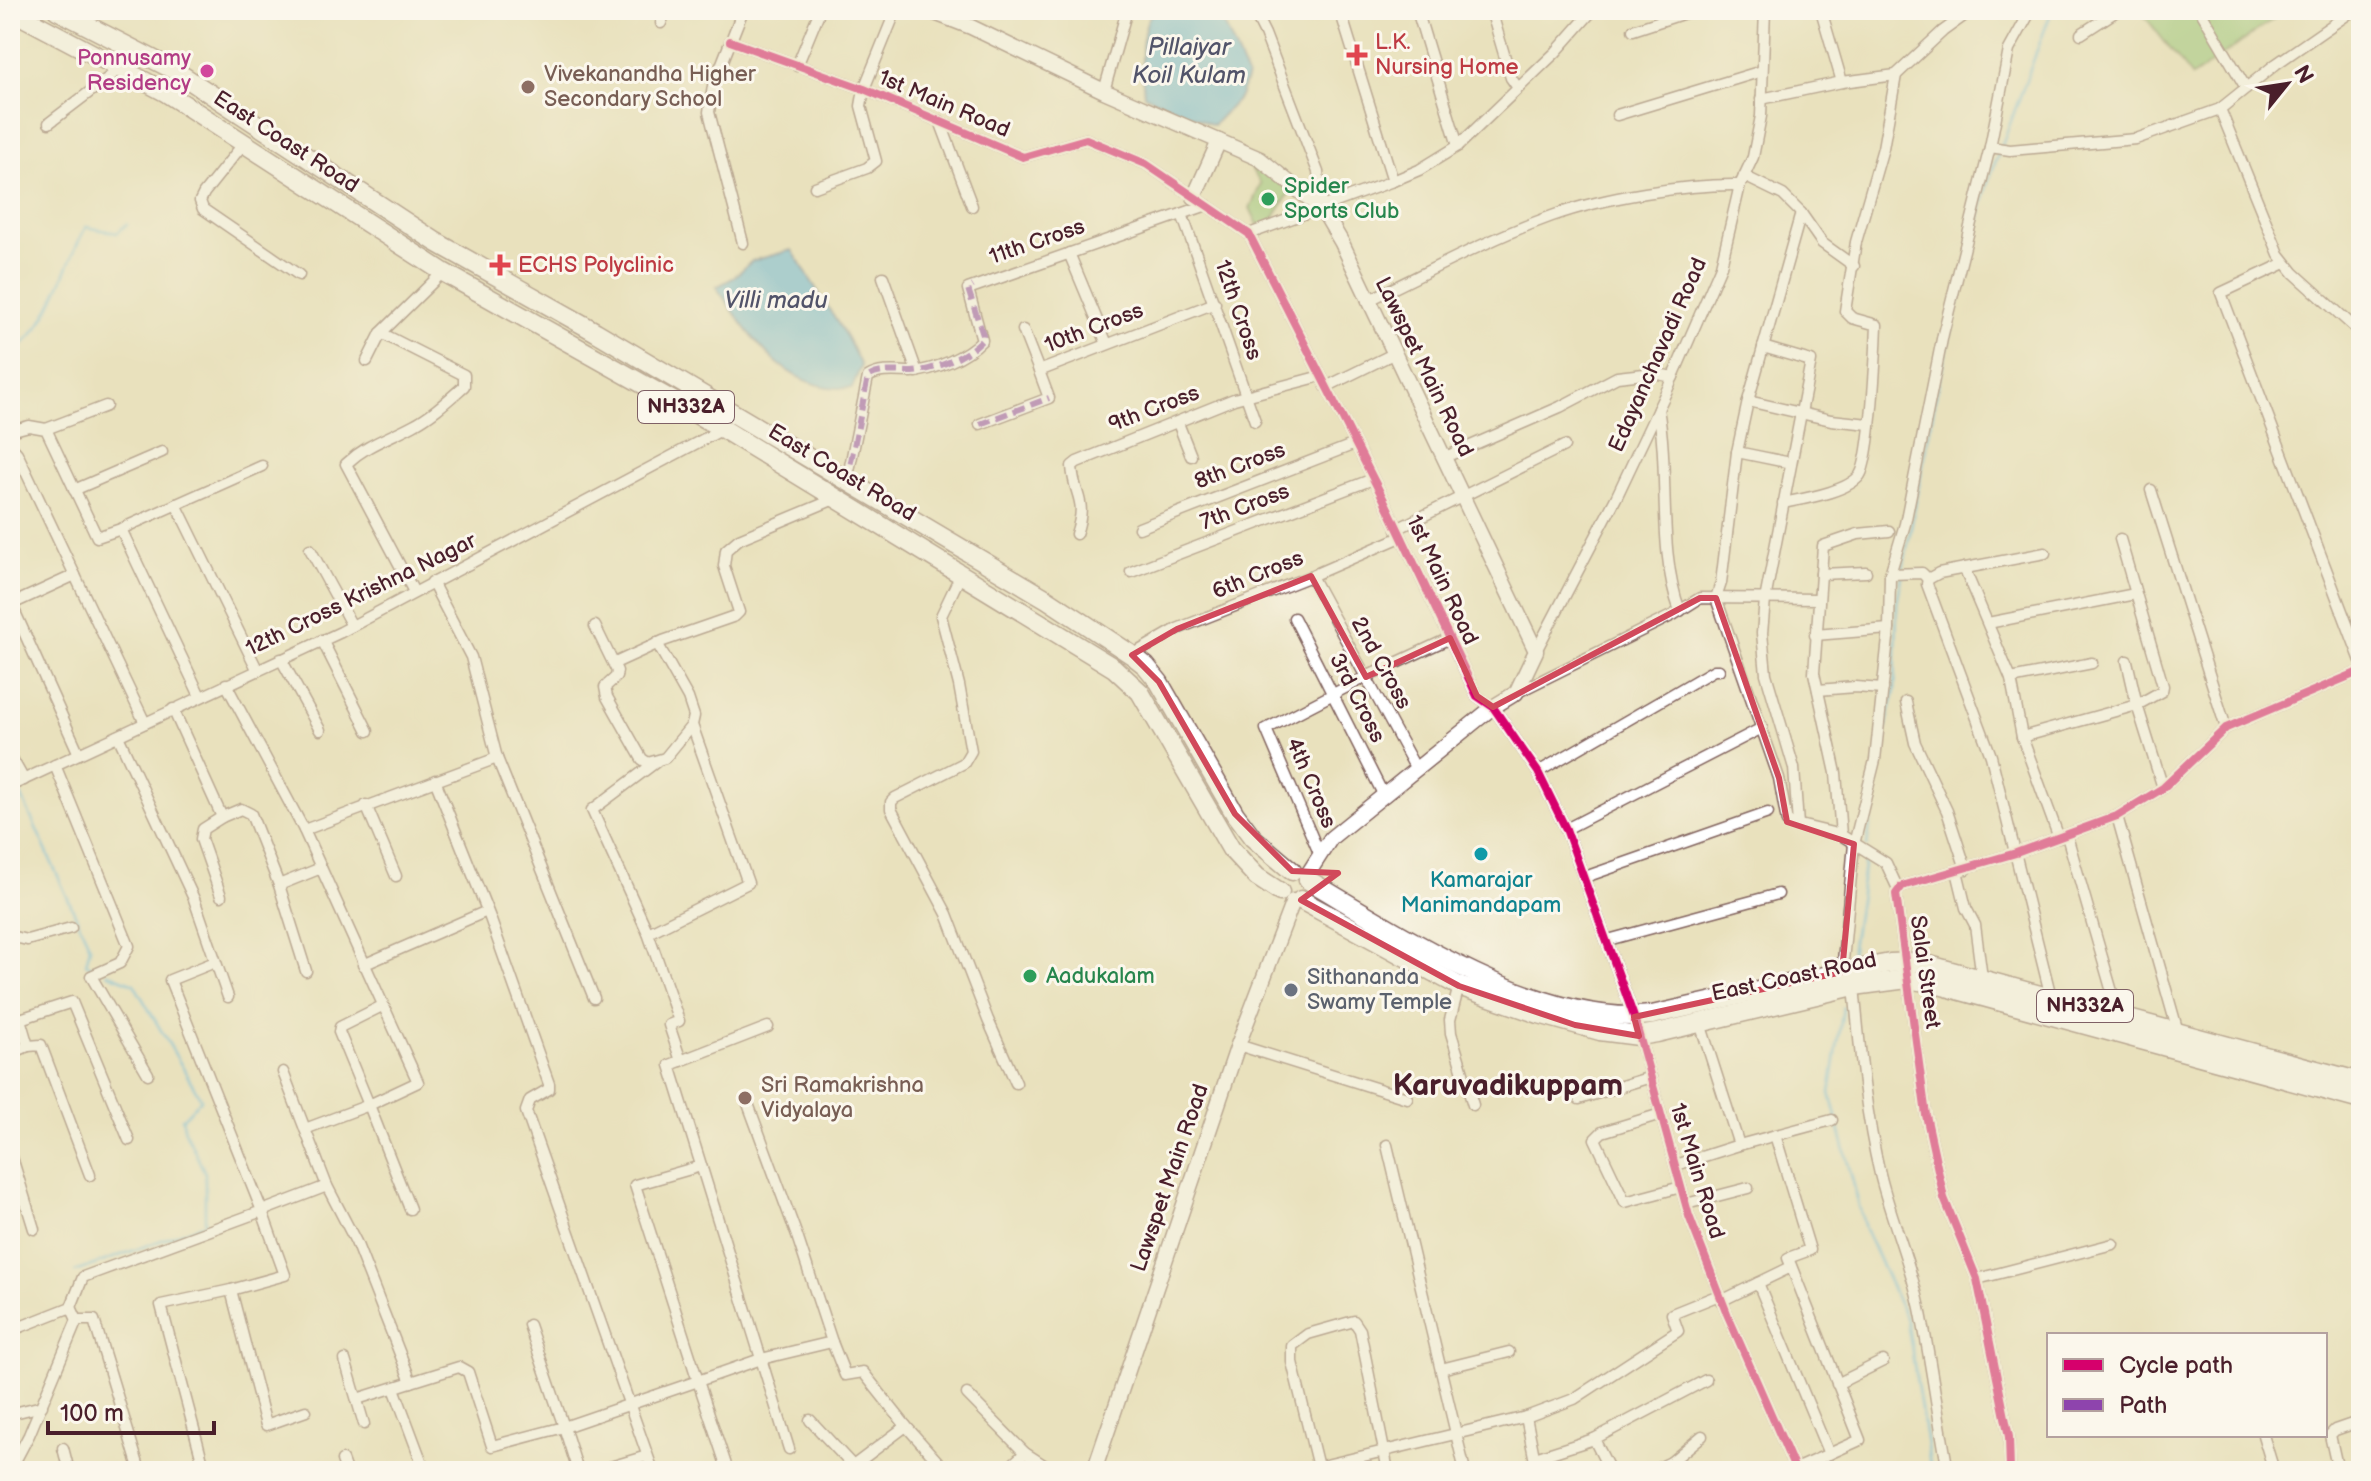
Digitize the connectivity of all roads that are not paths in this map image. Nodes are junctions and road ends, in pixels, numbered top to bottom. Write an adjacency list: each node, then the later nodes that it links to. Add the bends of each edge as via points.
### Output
1 (10, 10): 26 (highway, East Coast Road / NH332A)
2 (57, 10): 96 (highway, East Coast Road / NH332A, via 174,70 436,242)
3 (666, 10): 22 (street)
4 (743, 10): 25 (street)
5 (820, 10): 27 (street)
6 (896, 10): 33 (street)
7 (927, 10): 34 (street, Lawspet Main Road)
8 (1127, 10): 34 (street)
9 (1253, 10): 49 (street, via 1318,172)
10 (1340, 10): 44 (street)
11 (1417, 10): 42 (street)
12 (1491, 10): 31 (street)
13 (1593, 10): 31 (street)
14 (1694, 10): 23 (street)
15 (1765, 10): 28 (street, Edayanchavadi Road)
16 (1821, 10): 30 (street)
17 (1972, 10): 29 (street)
18 (2031, 10): 43 (street, via 2009,50)
19 (2118, 10): 24 (street)
20 (2200, 10): 32 (street)
21 (2354, 10): 32 (street)
22 (661, 23)
23 (1633, 30)
24 (2081, 34)
25 (730, 41): 27 (street, 1st Main Road); 53 (street, via 709,112)
26 (117, 66): 39 (street); 41 (highway, East Coast Road / NH332A)
27 (797, 66): 33 (street, 1st Main Road)
28 (1762, 71): 35 (street, Edayanchavadi Road); 37 (street)
29 (1896, 75): 30 (street); 56 (street)
30 (1842, 82): 35 (street)
31 (1518, 88): 42 (street)
32 (2246, 88): 36 (street)
33 (864, 89): 38 (street, 1st Main Road); 46 (street, via 862,115 876,161)
34 (1104, 91): 40 (street, Lawspet Main Road)
35 (1761, 99): 45 (street, Edayanchavadi Road, via 1753,157)
36 (2220, 109): 43 (street, via 2136,139 2010,150); 55 (street)
37 (1617, 115)
38 (940, 121): 47 (street, 1st Main Road, via 1023,157 1086,139 1146,164); 48 (street)
39 (49, 123)
40 (1219, 141): 47 (street); 49 (street, Lawspet Main Road, via 1260,159)
41 (244, 143): 57 (highway, East Coast Road / NH332A); 58 (street, via 204,193 203,209)
42 (1458, 146): 44 (street)
43 (1990, 147): 116 (street)
44 (1393, 181): 49 (street)
45 (1742, 181): 50 (street, via 1783,195); 60 (street, via 1701,184 1555,215); 72 (street, Edayanchavadi Road, via 1721,266)
46 (815, 187)
47 (1200, 201): 51 (street, 11th Cross); 52 (street, 1st Main Road)
48 (972, 206)
49 (1322, 209): 52 (street); 60 (street, Lawspet Main Road)
50 (1801, 213): 56 (street, via 1822,243); 66 (street)
51 (1182, 214): 54 (street, 11th Cross); 61 (street, 12th Cross)
52 (1249, 234): 71 (street, 1st Main Road)
53 (743, 243)
54 (1069, 253): 65 (street); 70 (street, 11th Cross, via 968,289 982,340 943,364)
55 (2285, 263): 62 (street); 141 (street, via 2221,293)
56 (1854, 266): 82 (street, via 1845,311 1877,325)
57 (443, 272): 64 (street); 84 (highway, East Coast Road / NH332A)
58 (299, 275)
59 (883, 277): 70 (street)
60 (1367, 301): 67 (street, Lawspet Main Road)
61 (1215, 303): 65 (street, 10th Cross); 74 (street, 12th Cross)
62 (2361, 328)
63 (1023, 330): 69 (street)
64 (381, 333): 68 (street); 121 (street, via 464,375 464,386 443,405 363,448 346,464)
65 (1107, 344): 69 (street, 10th Cross)
66 (1763, 347): 75 (street); 78 (street, via 1811,361)
67 (1393, 354): 73 (street); 92 (street, Lawspet Main Road)
68 (367, 361)
69 (1039, 371): 81 (street, 10th Cross, via 1049,398)
70 (917, 372): 96 (street, 11th Cross, via 875,372 868,377)
71 (1321, 376): 73 (street, 1st Main Road); 74 (street, 9th Cross)
72 (1673, 377): 77 (street, Edayanchavadi Road); 92 (street, via 1617,377)
73 (1326, 387): 86 (street, 1st Main Road)
74 (1246, 396): 79 (street, 12th Cross); 80 (street, 9th Cross)
75 (1748, 401): 78 (street); 90 (street)
76 (106, 406): 83 (street)
77 (1658, 409): 127 (street, via 1670,569); 137 (street, Edayanchavadi Road)
78 (1801, 412): 82 (street); 93 (street)
79 (1255, 421)
80 (1178, 423): 91 (street); 107 (street, 9th Cross, via 1072,466 1082,507)
81 (980, 424)
82 (1869, 424): 101 (street, via 1861,474 1853,482)
83 (46, 429): 85 (street); 97 (street)
84 (723, 429): 99 (highway, East Coast Road / NH332A); 120 (street, 12th Cross Krishna Nagar)
85 (10, 431)
86 (1355, 444): 95 (street, 1st Main Road); 103 (street, 8th Cross)
87 (10, 445): 117 (street)
88 (1564, 446): 100 (street, 6th Cross)
89 (162, 452): 97 (street)
90 (1737, 452): 93 (street); 123 (street)
91 (1191, 456)
92 (1443, 458): 100 (street, Lawspet Main Road)
93 (1791, 463): 101 (street)
94 (262, 466): 102 (street)
95 (1373, 479): 106 (street, 1st Main Road); 112 (street, 7th Cross)
96 (847, 481): 138 (highway, East Coast Road / NH332A)
97 (74, 490): 104 (street, via 97,537)
98 (2151, 490): 162 (street)
99 (837, 498): 114 (highway, East Coast Road / NH332A); 136 (street, via 731,544 723,557 739,612)
100 (1462, 498): 106 (street, 6th Cross); 137 (street, Lawspet Main Road)
101 (1783, 503): 125 (street)
102 (176, 504): 104 (street); 144 (street)
103 (1139, 528)
104 (121, 529): 154 (street)
105 (1889, 531): 115 (street, via 1823,546)
106 (1399, 533): 118 (street, 6th Cross); 134 (street, 1st Main Road)
107 (1076, 534)
108 (2120, 539): 122 (street)
109 (310, 549): 130 (street)
110 (2045, 553): 111 (street)
111 (1964, 568): 119 (street); 129 (street)
112 (1131, 572)
113 (1866, 572): 115 (street)
114 (961, 574): 200 (highway, East Coast Road / NH332A, via 1128,679 1231,849 1257,877); 232 (street, via 941,616 971,751 964,763 895,798 891,809 947,914)
115 (1821, 574): 124 (street)
116 (1890, 574): 119 (street, via 1922,573); 132 (street)
117 (75, 575): 126 (street); 159 (street)
118 (1311, 576): 138 (street, 6th Cross, via 1177,629); 147 (street, 2nd Cross)
119 (1928, 579): 190 (street, via 1991,756)
120 (432, 582): 121 (street, 12th Cross Krishna Nagar); 169 (street, via 471,657)
121 (414, 592): 130 (street, 12th Cross Krishna Nagar)
122 (2135, 594): 129 (street); 156 (street, via 2163,686 2158,696)
123 (1716, 598): 125 (street); 127 (street, via 1700,598); 161 (street)
124 (1818, 599): 125 (street); 133 (street)
125 (1765, 600): 183 (street, via 1766,674 1794,768)
126 (11, 602): 167 (street)
127 (1680, 611): 152 (street)
128 (1294, 618): 153 (street, 3rd Cross)
129 (1988, 623): 148 (street)
130 (352, 626): 135 (street, 12th Cross Krishna Nagar)
131 (595, 626): 142 (street)
132 (1889, 629): 133 (street); 150 (street)
133 (1815, 635): 151 (street)
134 (1450, 638): 147 (street); 157 (street, 1st Main Road, via 1477,696)
135 (322, 640): 139 (street, 12th Cross Krishna Nagar); 164 (street)
136 (657, 643): 142 (street); 160 (street, via 688,698)
137 (1536, 651): 152 (street)
138 (1132, 655): 194 (highway, East Coast Road / NH332A, via 1159,682 1253,838)
139 (281, 659): 144 (street, 12th Cross Krishna Nagar); 163 (street)
140 (2127, 661): 156 (street)
141 (2361, 661)
142 (615, 663): 170 (street, via 616,677 605,687 607,697 642,759)
143 (2092, 663): 148 (street)
144 (257, 669): 149 (street, 12th Cross Krishna Nagar)
145 (1719, 670): 173 (street)
146 (2361, 671): 162 (street, Salai Street)
147 (1366, 677): 153 (street); 172 (street, 2nd Cross)
148 (2011, 679): 166 (street)
149 (226, 684): 154 (street, 12th Cross Krishna Nagar); 185 (street)
150 (1883, 689): 151 (street); 188 (street)
151 (1818, 690): 186 (street, via 1836,773)
152 (1516, 693): 157 (street)
153 (1332, 695): 178 (street, 3rd Cross); 189 (street, 4th Cross, via 1266,729)
154 (200, 696): 158 (street, 12th Cross Krishna Nagar)
155 (1906, 702): 192 (street, via 1915,743 1947,811)
156 (2137, 705): 166 (street); 177 (street)
157 (1493, 707): 172 (street); 173 (street, 1st Main Road)
158 (173, 709): 159 (street, 12th Cross Krishna Nagar); 182 (street)
159 (145, 723): 165 (street, 12th Cross Krishna Nagar)
160 (692, 725): 170 (street); 203 (street, via 748,883)
161 (1762, 728): 183 (street, via 1787,822); 184 (street)
162 (2226, 728): 177 (street, Salai Street)
163 (320, 730)
164 (368, 731)
165 (118, 736): 167 (street, 12th Cross Krishna Nagar); 206 (street, via 194,899)
166 (2022, 737): 187 (street)
167 (79, 754): 171 (street, 12th Cross Krishna Nagar)
168 (10, 755): 174 (street)
169 (497, 758): 175 (street); 215 (street)
170 (656, 762): 203 (street, via 592,810)
171 (55, 765): 174 (street, 12th Cross Krishna Nagar); 229 (street, via 129,946 120,963 91,976)
172 (1416, 769): 178 (street)
173 (1538, 772): 184 (street, 1st Main Road)
174 (24, 780): 176 (street, 12th Cross Krishna Nagar)
175 (435, 780): 179 (street); 201 (street)
176 (10, 786)
177 (2163, 788): 181 (street, Salai Street)
178 (1384, 796): 189 (street)
179 (366, 805): 185 (street); 193 (street)
180 (1768, 813): 195 (street)
181 (2117, 816): 187 (street, Salai Street); 222 (street)
182 (222, 817): 196 (street, via 241,809 251,814); 199 (street, via 203,829 201,839)
183 (1798, 825): 186 (street)
184 (1566, 829): 195 (street, 1st Main Road)
185 (304, 830): 191 (street)
186 (1841, 835): 188 (street)
187 (2063, 837): 190 (street, Salai Street); 217 (street)
188 (1858, 846): 197 (street, via 1886,863); 211 (street)
189 (1319, 853): 194 (street)
190 (2016, 853): 192 (street, Salai Street); 214 (street)
191 (321, 868): 196 (street); 207 (street)
192 (1962, 870): 197 (street, Salai Street); 210 (street)
193 (396, 876)
194 (1302, 876): 200 (highway, via 1309,891); 200 (highway, via 1281,878); 218 (highway, East Coast Road / NH332A, via 1484,978 1579,1009)
195 (1585, 877): 205 (street, 1st Main Road)
196 (279, 885): 209 (street)
197 (1898, 889): 208 (street, Salai Street)
198 (1778, 894): 205 (street)
199 (221, 896)
200 (1291, 898): 212 (highway, East Coast Road / NH332A); 224 (street, Lawspet Main Road)
201 (487, 911): 207 (street); 280 (street, via 549,1084 530,1100 526,1111)
202 (71, 928): 204 (street, via 27,940)
203 (648, 933): 227 (street, via 679,1021 669,1025)
204 (10, 936)
205 (1608, 940): 218 (street, 1st Main Road)
206 (215, 962): 213 (street); 255 (street, via 170,980)
207 (363, 965): 216 (street)
208 (1906, 970): 210 (highway, East Coast Road / NH332A, via 1937,966); 211 (highway, East Coast Road / NH332A); 235 (highway, East Coast Road / NH332A, via 1932,983); 259 (street, Salai Street, via 1926,1115 1944,1198)
209 (306, 971)
210 (1982, 978): 214 (highway, East Coast Road / NH332A)
211 (1848, 979): 218 (highway, East Coast Road / NH332A); 220 (highway, East Coast Road / NH332A); 324 (street, via 1863,1089 1880,1172 1920,1308)
212 (1459, 986): 223 (highway, East Coast Road / NH332A, via 1575,1025); 238 (street, via 1451,1033)
213 (228, 997)
214 (2051, 997): 217 (highway, East Coast Road / NH332A)
215 (594, 998)
216 (382, 1006): 237 (street, via 339,1032); 237 (street, via 418,1082)
217 (2119, 1016): 222 (highway, East Coast Road / NH332A)
218 (1634, 1017): 223 (street, 1st Main Road)
219 (15, 1018): 225 (street); 243 (street, via 72,1002)
220 (1700, 1023): 223 (highway, East Coast Road / NH332A); 245 (street)
221 (768, 1027): 227 (street)
222 (2178, 1032): 231 (highway, East Coast Road / NH332A)
223 (1639, 1036): 230 (street, 1st Main Road)
224 (1238, 1045): 233 (street); 317 (street, Lawspet Main Road)
225 (28, 1046): 226 (street); 249 (street, via 41,1045)
226 (10, 1054)
227 (681, 1061): 248 (street, via 670,1065)
228 (283, 1072): 241 (street)
229 (148, 1074)
230 (1651, 1077): 234 (street); 239 (street, 1st Main Road)
231 (2361, 1082)
232 (1016, 1083)
233 (1407, 1098)
234 (1579, 1099)
235 (2361, 1100)
236 (747, 1101): 267 (street)
237 (369, 1105): 241 (street); 254 (street)
238 (1473, 1105)
239 (1661, 1114): 247 (street, 1st Main Road); 251 (street, via 1602,1132 1595,1139 1625,1202)
240 (1832, 1120): 242 (street)
241 (305, 1129): 250 (street)
242 (1775, 1135): 245 (street); 258 (street, via 1810,1250 1788,1258)
243 (129, 1140)
244 (1387, 1145): 272 (street)
245 (1739, 1145): 247 (street)
246 (10, 1151): 256 (street)
247 (1676, 1165): 251 (street, 1st Main Road)
248 (701, 1166): 269 (street); 274 (street, via 635,1185)
249 (90, 1175)
250 (327, 1186): 255 (street); 275 (street, via 356,1242)
251 (1681, 1187): 253 (street, 1st Main Road)
252 (1748, 1188): 253 (street)
253 (1686, 1204): 262 (street, 1st Main Road)
254 (410, 1209)
255 (262, 1211): 261 (street, via 285,1275); 263 (street, via 83,1277)
256 (34, 1229)
257 (2113, 1244): 259 (street)
258 (1791, 1267): 260 (street); 276 (street)
259 (1977, 1279): 325 (street, Salai Street, via 2009,1437)
260 (1758, 1283): 262 (street); 298 (street)
261 (231, 1290): 282 (street, via 266,1425); 308 (street, via 161,1305)
262 (1720, 1298): 284 (street, via 1672,1314 1678,1331 1574,1399); 304 (street, 1st Main Road)
263 (71, 1307): 264 (street); 266 (street)
264 (77, 1320): 281 (street); 307 (street, via 94,1320)
265 (529, 1325): 289 (street)
266 (10, 1331)
267 (832, 1342): 269 (street); 288 (street, via 845,1375 863,1372)
268 (1509, 1352): 272 (street)
269 (761, 1359): 274 (street); 295 (street)
270 (345, 1360): 279 (street)
271 (1883, 1361): 276 (street)
272 (1441, 1369): 290 (street)
273 (1706, 1380): 293 (street)
274 (698, 1381): 280 (street); 313 (street)
275 (411, 1382): 277 (street); 289 (street, via 464,1368 492,1446)
276 (1837, 1384): 298 (street, via 1860,1440)
277 (394, 1388): 279 (street); 309 (street)
278 (967, 1394): 297 (street)
279 (357, 1399): 287 (street)
280 (630, 1405): 289 (street); 299 (street)
281 (42, 1406): 283 (street); 305 (street)
282 (306, 1411)
283 (10, 1414)
284 (1526, 1417): 290 (street); 300 (street)
285 (810, 1420): 303 (street)
286 (2361, 1421): 327 (street, via 2330,1435)
287 (364, 1424)
288 (906, 1426): 303 (street); 314 (street)
289 (564, 1427): 310 (street)
290 (1456, 1434): 296 (street); 320 (street)
291 (1702, 1436): 301 (street)
292 (2264, 1437): 326 (street)
293 (1594, 1439): 300 (street); 322 (street)
294 (63, 1448): 306 (street)
295 (789, 1449)
296 (1384, 1451): 302 (street); 302 (street, via 1360,1330 1354,1321 1348,1322 1308,1334 1292,1346); 319 (street)
297 (1025, 1453): 315 (street); 316 (street)
298 (1829, 1454): 304 (street)
299 (647, 1456): 311 (street); 312 (street)
300 (1535, 1458): 321 (street)
301 (1674, 1466): 323 (street)
302 (1318, 1467): 318 (street)
303 (854, 1469)
304 (1794, 1470)
305 (10, 1471)
306 (69, 1471)
307 (140, 1471)
308 (205, 1471)
309 (425, 1471)
310 (578, 1471)
311 (597, 1471)
312 (653, 1471)
313 (728, 1471)
314 (946, 1471)
315 (1005, 1471)
316 (1053, 1471)
317 (1094, 1471)
318 (1301, 1471)
319 (1388, 1471)
320 (1465, 1471)
321 (1537, 1471)
322 (1610, 1471)
323 (1652, 1471)
324 (1948, 1471)
325 (2010, 1471)
326 (2274, 1471)
327 (2338, 1471)

